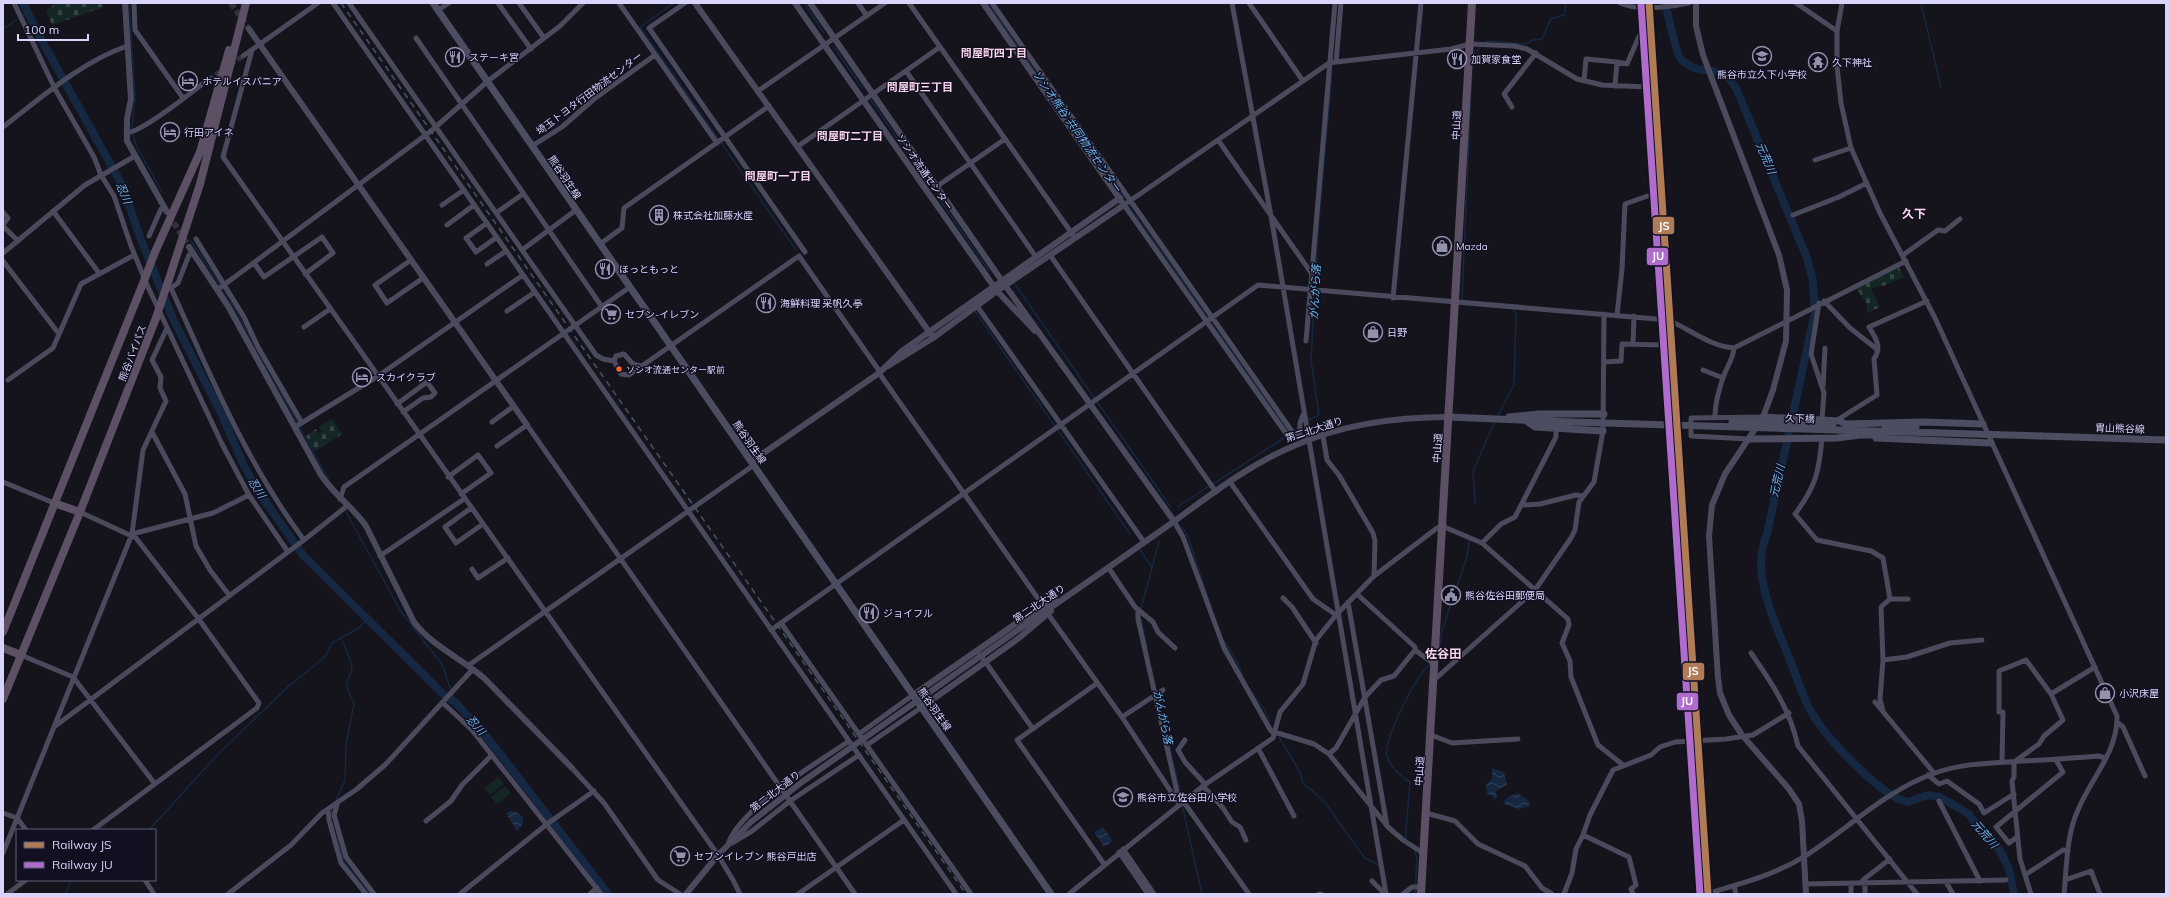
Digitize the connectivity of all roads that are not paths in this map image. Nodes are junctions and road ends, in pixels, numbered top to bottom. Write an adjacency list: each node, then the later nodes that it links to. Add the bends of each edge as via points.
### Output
1 (14, 3): 65 (street)
2 (125, 3): 46 (street)
3 (134, 3): 68 (street, via 135,30)
4 (241, 3): 232 (highway, 熊谷バイパス, bridge, via 200,152 155,252)
5 (246, 3): 236 (highway, 熊谷バイパス, bridge, via 200,184 156,318)
6 (318, 3): 44 (street)
7 (333, 3): 77 (street)
8 (349, 3): 74 (street)
9 (433, 3): 36 (main road, 熊谷羽生線)
10 (449, 3): 36 (street)
11 (498, 3): 49 (street)
12 (518, 3): 42 (street)
13 (583, 3): 42 (street)
14 (619, 3): 53 (street)
15 (685, 3): 78 (street, via 649,28)
16 (695, 3): 66 (street)
17 (795, 3): 47 (street, ソシオ流通センター)
18 (810, 3): 43 (street)
19 (858, 3): 37 (street)
20 (885, 3): 37 (street)
21 (909, 3): 48 (street)
22 (983, 3): 94 (street)
23 (992, 3): 95 (street)
24 (1232, 3): 73 (street)
25 (1249, 3): 60 (street)
26 (1334, 3): 57 (street)
27 (1341, 3): 55 (street)
28 (1421, 3): 51 (street)
29 (1472, 3): 45 (highway, 中山道)
30 (1620, 3): 35 (street)
31 (1689, 3): 35 (street)
32 (1696, 3): 161 (street, via 1696,26 1707,67 1779,255 1787,290)
33 (1796, 3): 40 (street)
34 (1842, 3): 40 (street)
35 (1644, 7): 39 (street)
36 (438, 10): 61 (main road, 熊谷羽生線)
37 (867, 16): 43 (street)
38 (249, 29): 44 (street)
39 (1644, 30): 56 (street, via 1626,64); 64 (street)
40 (1837, 31): 84 (street, via 1841,103)
41 (416, 38): 70 (street)
42 (544, 38): 49 (street)
43 (835, 39): 47 (street); 67 (street)
44 (260, 44): 50 (street); 90 (street)
45 (1470, 44): 51 (street, via 1451,49); 52 (street, via 1514,46 1527,48); 149 (highway, 中山道)
46 (127, 46): 65 (street, via 108,53); 76 (street, via 131,99)
47 (825, 46): 66 (street); 69 (street, ソシオ流通センター)
48 (940, 47): 58 (street); 79 (street)
49 (531, 49): 61 (street)
50 (252, 50): 54 (street); 116 (street, via 223,157)
51 (1417, 52): 55 (street); 146 (street)
52 (1536, 54): 62 (street); 72 (street, via 1504,94)
53 (655, 55): 81 (street); 82 (street, 埼玉トヨタ行田物流センター, via 594,99 562,127)
54 (244, 56)
55 (1336, 62): 57 (street)
56 (1617, 62): 62 (street, via 1586,59); 63 (street)
57 (1329, 63): 60 (street); 136 (street)
58 (906, 71): 67 (street); 87 (street)
59 (209, 79): 68 (street)
60 (1303, 80): 73 (street)
61 (488, 81): 70 (street); 82 (main road, 熊谷羽生線)
62 (1584, 81): 63 (street)
63 (1614, 86): 64 (street)
64 (1648, 87): 155 (street, via 1656,193 1625,204)
65 (56, 88): 75 (street); 88 (street)
66 (758, 91): 71 (street)
67 (873, 94): 69 (street); 91 (street)
68 (183, 98): 76 (street)
69 (863, 101): 83 (street); 143 (street, ソシオ流通センター)
70 (461, 104): 74 (street); 93 (street)
71 (769, 106): 78 (street); 83 (street)
72 (1512, 107)
73 (1252, 116): 80 (street); 105 (street)
74 (436, 126): 77 (street); 103 (street)
75 (3, 127)
76 (129, 133): 85 (street)
77 (425, 135): 90 (street); 92 (street)
78 (725, 138): 81 (street); 121 (street)
79 (1005, 138): 87 (street); 111 (street)
80 (1218, 140): 95 (street); 105 (street)
81 (718, 143): 117 (street, via 624,208 622,228)
82 (532, 146): 100 (main road, 熊谷羽生線)
83 (797, 147): 167 (street)
84 (1852, 148): 86 (street); 89 (street)
85 (135, 156): 88 (street); 99 (street)
86 (1815, 160)
87 (970, 163): 91 (street); 128 (street)
88 (103, 174): 101 (street, via 85,184); 124 (street, via 118,206)
89 (1867, 183): 104 (street); 126 (street)
90 (358, 184): 116 (street); 129 (street)
91 (936, 187): 139 (street)
92 (464, 190): 97 (street); 98 (street)
93 (523, 194): 103 (street); 110 (street)
94 (1120, 198): 96 (street); 111 (street)
95 (1131, 200): 96 (street); 157 (street)
96 (1124, 204): 111 (street); 160 (street)
97 (442, 205)
98 (474, 205): 107 (street); 108 (street)
99 (165, 209): 112 (street, via 161,209)
100 (576, 210): 110 (street); 117 (main road, 熊谷羽生線)
101 (53, 211): 115 (street); 134 (street)
102 (3, 212): 109 (street, via 8,218)
103 (496, 213): 119 (street)
104 (1793, 215)
105 (1271, 216): 136 (street); 141 (street)
106 (1960, 219): 126 (street, via 1945,232 1938,230)
107 (487, 223): 113 (street); 113 (street, via 466,238 476,252)
108 (447, 224)
109 (3, 226): 115 (street)
110 (549, 230): 119 (street); 150 (street)
111 (1073, 235): 125 (street); 128 (street)
112 (149, 236)
113 (496, 237): 120 (street)
114 (196, 239): 142 (street)
115 (18, 241): 122 (street)
116 (282, 242): 127 (street); 132 (street)
117 (600, 244): 140 (main road, 熊谷羽生線)
118 (189, 247): 123 (street)
119 (522, 250): 162 (street)
120 (506, 251): 133 (street); 137 (street)
121 (805, 252)
122 (3, 253)
123 (193, 253): 142 (street); 243 (street, via 189,255 178,282 171,288 208,371 260,474)
124 (134, 255): 134 (street); 164 (street)
125 (1050, 255): 139 (street); 180 (street)
126 (1903, 255): 131 (street)
127 (293, 257): 132 (street, via 264,277); 135 (street); 135 (street, via 322,238 333,253)
128 (1036, 257): 139 (street)
129 (411, 260): 138 (street); 138 (street, via 376,285 387,304)
130 (3, 261): 166 (street)
131 (1906, 261): 147 (street); 148 (street)
132 (254, 263): 142 (street)
133 (487, 264)
134 (99, 274): 166 (street, via 80,284)
135 (305, 274): 152 (street)
136 (1312, 274): 144 (street)
137 (523, 275): 145 (street); 159 (street)
138 (423, 278): 159 (street)
139 (1004, 283): 143 (street); 169 (street)
140 (630, 287): 150 (street); 171 (main road, 熊谷羽生線)
141 (1282, 287): 144 (street); 157 (street, via 1258,285); 190 (street)
142 (221, 288): 203 (street)
143 (996, 289): 151 (street); 167 (street); 169 (street, ソシオ流通センター)
144 (1311, 290): 146 (street); 168 (street)
145 (535, 292): 153 (street); 165 (street)
146 (1393, 298): 149 (street)
147 (1927, 301): 174 (street, via 1869,327 1876,338); 202 (street)
148 (1822, 302): 161 (street); 174 (street); 185 (street, via 1811,354)
149 (1455, 303): 154 (street); 193 (highway, 中山道)
150 (602, 306): 162 (street)
151 (977, 306): 167 (street); 205 (street)
152 (330, 309): 163 (street); 181 (street)
153 (507, 311)
154 (1604, 314): 155 (street); 176 (street)
155 (1617, 315): 156 (street)
156 (1634, 316): 158 (street); 170 (street)
157 (1214, 318): 160 (street); 214 (street)
158 (1662, 319): 170 (street, via 1663,345); 172 (street, via 1670,320 1706,340)
159 (454, 322): 181 (street); 184 (street)
160 (1207, 322): 180 (street); 214 (street, via 1290,439)
161 (1787, 322): 172 (street); 194 (street, via 1781,364)
162 (575, 325): 165 (street); 175 (street, via 596,355)
163 (304, 327)
164 (167, 328): 208 (street, via 152,360 161,377 160,388 166,401); 228 (street)
165 (563, 333): 184 (street); 237 (street)
166 (59, 334): 183 (street, via 53,348)
167 (931, 335): 179 (street, via 902,351)
168 (1306, 341)
169 (1048, 344): 186 (street)
170 (1633, 344): 176 (street, via 1622,344 1621,361)
171 (670, 346): 177 (street); 179 (street, via 799,256); 222 (main road, 熊谷羽生線)
172 (1734, 348): 182 (street)
173 (1825, 348): 185 (street)
174 (1878, 350): 199 (street, via 1874,359 1877,395)
175 (614, 360): 177 (street, via 616,356 624,354 633,364); 177 (street, via 621,374 625,376)
176 (1604, 362): 191 (street)
177 (641, 366)
178 (1703, 370): 182 (street)
179 (879, 372): 222 (street); 227 (street)
180 (1133, 373): 186 (street); 226 (street)
181 (378, 376): 187 (street); 203 (street)
182 (1724, 378): 192 (street)
183 (8, 380)
184 (496, 380): 188 (street); 209 (street)
185 (1824, 392): 197 (street)
186 (1092, 403): 205 (street); 239 (street)
187 (397, 404): 189 (street); 189 (street, via 427,382 435,393)
188 (514, 406): 198 (street); 204 (street)
189 (403, 412): 209 (street)
190 (1304, 414): 214 (street, via 1300,423 1300,433); 218 (street)
191 (1604, 414): 195 (main road, via 1539,414); 207 (street)
192 (1714, 416): 194 (street); 217 (street, via 1691,418 1691,436)
193 (1449, 417): 195 (main road); 211 (street, 第二北大通り, via 1386,420); 241 (highway, 中山道)
194 (1763, 417): 197 (main road); 217 (street)
195 (1493, 419): 196 (main road, 久下橋)
196 (1525, 420): 200 (main road, 久下橋, bridge); 206 (main road, via 1532,427)
197 (1822, 420): 199 (main road)
198 (492, 422)
199 (1835, 422): 200 (main road, bridge); 201 (main road)
200 (1668, 424): 212 (main road, bridge, via 1733,431); 213 (main road, 久下橋, bridge)
201 (1867, 424): 202 (main road); 213 (main road, bridge, via 2003,430)
202 (1983, 424): 220 (street)
203 (298, 425): 231 (street, via 321,475)
204 (527, 425): 221 (street); 249 (street)
205 (1060, 426): 227 (street); 244 (street)
206 (1556, 428): 207 (main road); 233 (street, via 1556,437)
207 (1603, 430): 229 (street, via 1594,482)
208 (152, 432): 238 (street, via 185,494); 242 (street, via 143,450)
209 (418, 434): 223 (street); 231 (street, via 344,487)
210 (1872, 435): 212 (main road); 213 (main road, bridge, via 1974,438); 220 (main road, via 1880,440)
211 (1323, 436): 218 (street, 第二北大通り); 253 (street, via 1327,460 1339,475 1373,533)
212 (1850, 436): 216 (main road)
213 (2040, 436): 215 (main road, 久下橋)
214 (1296, 437)
215 (2074, 437): 219 (main road, 胄山熊谷線)
216 (1822, 438): 217 (main road); 260 (street, via 1817,478 1806,500 1795,514 1817,540 1871,551 1884,558)
217 (1749, 439): 307 (street, via 1725,474 1712,505 1709,536 1719,686 1729,715)
218 (1308, 440): 225 (street, 第二北大通り, via 1267,458); 267 (street)
219 (2166, 440)
220 (1991, 443): 284 (street)
221 (497, 446)
222 (753, 463): 237 (street); 254 (main road, 熊谷羽生線)
223 (448, 477): 230 (street); 230 (street, via 478,455 491,473)
224 (3, 482): 232 (street)
225 (1230, 482): 226 (street, 第二北大通り); 267 (street, via 1313,599)
226 (1216, 492): 239 (street, 第二北大通り)
227 (964, 494): 254 (street); 263 (street)
228 (249, 495): 238 (street, via 213,513); 246 (street)
229 (1582, 496): 233 (street); 256 (street, via 1571,538)
230 (462, 497): 235 (street); 247 (street)
231 (340, 500): 234 (street)
232 (54, 503): 236 (highway); 271 (highway, 熊谷バイパス)
233 (1522, 505): 245 (street, via 1514,517 1501,524)
234 (347, 506): 243 (street); 247 (street, via 366,526)
235 (471, 508): 240 (street); 240 (street, via 445,527 456,543)
236 (80, 512): 242 (street); 279 (highway, 熊谷バイパス)
237 (688, 512): 249 (street); 270 (street)
238 (191, 519): 242 (street); 258 (street, via 196,546)
239 (1174, 521): 244 (street, 第二北大通り); 304 (street, via 1183,537 1224,648)
240 (483, 524): 248 (street)
241 (1442, 526): 245 (street); 253 (street); 282 (highway, 中山道)
242 (132, 534): 268 (street); 285 (street)
243 (304, 540): 246 (street)
244 (1144, 542): 250 (street, 第二北大通り)
245 (1482, 543): 256 (street)
246 (288, 552): 258 (street)
247 (380, 556): 283 (street, via 408,613 423,634)
248 (508, 558): 251 (street, via 478,578); 265 (street)
249 (620, 559): 265 (street); 327 (street)
250 (1108, 568): 252 (street, 第二北大通り); 264 (street)
251 (472, 569)
252 (1102, 572): 255 (street, 第二北大通り); 263 (street)
253 (1374, 576): 257 (street)
254 (836, 584): 269 (street); 290 (main road, 熊谷羽生線)
255 (1077, 590): 266 (street); 352 (street, 第二北大通り, bridge, via 808,777 751,822)
256 (1535, 590): 286 (street); 320 (street, via 1568,619 1562,643 1570,661 1570,677 1598,745)
257 (1357, 594): 262 (street); 277 (street, via 1416,647)
258 (229, 596): 268 (street)
259 (1283, 598): 273 (street)
260 (1890, 599): 261 (street); 280 (street, via 1881,607)
261 (1908, 600)
262 (1348, 602): 267 (street); 291 (street)
263 (1044, 607): 276 (street)
264 (1140, 610): 275 (street); 288 (street, via 1138,619)
265 (546, 611): 283 (street); 357 (street)
266 (1048, 614): 281 (street); 287 (street)
267 (1337, 614): 273 (street); 299 (street)
268 (198, 618): 293 (street); 325 (street, via 259,703 258,708)
269 (781, 623): 270 (street); 305 (street)
270 (771, 630): 310 (street)
271 (3, 632)
272 (1982, 640): 280 (street, via 1950,643 1908,657)
273 (1316, 643): 304 (street, via 1303,684 1280,712)
274 (3, 648): 279 (highway)
275 (1175, 648)
276 (977, 650): 281 (street); 290 (street)
277 (1415, 650): 282 (street); 291 (street, via 1394,676 1381,680)
278 (1751, 653): 298 (street)
279 (21, 655): 285 (street); 292 (highway, 熊谷バイパス)
280 (1883, 660): 297 (street, via 1880,699)
281 (985, 662): 296 (street); 303 (street)
282 (1434, 664): 286 (highway, 中山道)
283 (471, 667): 294 (street, via 456,690); 321 (street)
284 (2095, 667): 289 (street); 301 (street, via 2115,711)
285 (73, 677): 293 (street); 302 (street)
286 (1434, 680): 306 (highway, 中山道)
287 (1096, 684): 300 (street); 303 (street)
288 (1158, 692): 300 (street); 334 (street)
289 (2051, 694): 318 (street, via 2026,660 1999,671 1999,712 2003,712); 319 (street, via 2063,720 2044,736 2039,744)
290 (913, 695): 296 (main road, 熊谷羽生線); 305 (street)
291 (1365, 698): 299 (street); 346 (street)
292 (3, 699)
293 (92, 700): 302 (street); 325 (street)
294 (444, 702): 315 (street); 333 (street, via 386,764)
295 (1875, 702): 297 (street)
296 (922, 707): 311 (street); 393 (main road, 熊谷羽生線)
297 (1883, 711): 322 (street)
298 (1789, 713): 307 (street, via 1764,730); 344 (street, via 1798,746)
299 (1355, 716): 314 (street, via 1336,748); 336 (street)
300 (1122, 717): 334 (street)
301 (2117, 722): 316 (street, via 2117,729); 324 (street, via 2123,727)
302 (53, 727): 341 (street)
303 (1033, 729): 360 (street, via 1017,740)
304 (1275, 733): 312 (street, via 1273,738); 314 (street, via 1314,744)
305 (859, 734): 311 (street)
306 (1431, 735): 308 (street, via 1452,743); 339 (highway, 中山道)
307 (1742, 735): 320 (street, via 1726,739 1674,742 1660,747 1651,755); 358 (street, via 1789,789 1798,804 1802,821)
308 (1518, 739)
309 (1185, 740): 326 (street, via 1178,750)
310 (849, 741): 313 (street); 327 (street)
311 (867, 745): 392 (street)
312 (1258, 748): 326 (street); 340 (street)
313 (859, 754): 331 (street); 343 (street)
314 (1329, 754): 336 (street)
315 (492, 755): 342 (street, via 462,785 451,801); 345 (street)
316 (2106, 758): 317 (street, via 2098,756); 354 (street, via 2078,810)
317 (2056, 760): 319 (street); 337 (street, via 2063,772)
318 (2002, 762): 319 (street); 322 (street, via 1960,766)
319 (2014, 762): 329 (street)
320 (1623, 765): 349 (street, via 1613,770 1609,776 1590,815)
321 (572, 768): 328 (street)
322 (1934, 773): 323 (street)
323 (1928, 776): 329 (street, via 1939,784 1947,781 1979,804 1984,813); 344 (street, via 1913,781)
324 (2146, 776)
325 (155, 784): 348 (street)
326 (1204, 785): 334 (street); 351 (street, via 1224,808 1232,822 1240,827)
327 (781, 788): 331 (street); 352 (street, via 751,813 731,835)
328 (594, 791): 345 (street); 386 (street, via 658,880)
329 (2014, 794): 337 (street)
330 (342, 796): 333 (street)
331 (790, 801): 352 (street, via 752,831); 361 (street)
332 (1939, 801): 368 (street)
333 (338, 803): 335 (street); 382 (street, via 334,816 346,857)
334 (1181, 803): 353 (street); 397 (street)
335 (328, 809): 380 (street, via 291,845); 381 (street, via 341,863)
336 (1372, 809): 346 (street); 398 (street)
337 (2016, 812): 350 (street); 350 (street, via 1996,827 2009,843)
338 (3, 813): 341 (street)
339 (1426, 813): 356 (highway, 中山道); 400 (street, via 1455,821 1478,844 1525,866 1542,888)
340 (1294, 816)
341 (16, 818): 347 (street); 355 (street)
342 (426, 820)
343 (904, 820): 361 (street); 391 (street)
344 (1857, 820): 358 (street); 359 (street)
345 (549, 823): 375 (street); 383 (street)
346 (1388, 827): 356 (street)
347 (25, 829)
348 (94, 829)
349 (1584, 835): 401 (street, via 1574,854 1572,873); 402 (street, via 1629,857 1636,884 1631,889)
350 (2017, 837): 362 (street)
351 (1246, 840)
352 (728, 844): 357 (street, 第二北大通り)
353 (1121, 851): 360 (street); 395 (street); 396 (street)
354 (2068, 851): 362 (street, via 2063,850); 364 (street)
355 (3, 853)
356 (1423, 853): 376 (highway, 中山道)
357 (718, 855): 387 (street, 第二北大通り); 388 (street)
358 (1803, 857): 371 (street); 374 (street, via 1787,866)
359 (1890, 859): 370 (street); 373 (street, via 1863,880)
360 (1104, 864): 394 (street)
361 (836, 867): 389 (street); 390 (street)
362 (2025, 875): 410 (street)
363 (2006, 880): 368 (street)
364 (2065, 880): 411 (street); 412 (street, via 2091,871)
365 (25, 881): 378 (street)
366 (146, 881): 379 (street)
367 (1372, 881): 398 (street)
368 (1980, 881): 369 (street)
369 (1946, 882): 370 (street); 409 (street)
370 (1910, 883): 373 (street); 408 (street)
371 (1806, 884): 372 (street); 405 (street)
372 (1851, 884): 373 (street); 406 (street)
373 (1864, 884): 407 (street)
374 (1734, 886): 377 (street); 404 (street)
375 (597, 888): 384 (street); 385 (street)
376 (1418, 889): 399 (street)
377 (1713, 893): 403 (street)
378 (7, 894)
379 (154, 894)
380 (228, 894)
381 (366, 894)
382 (374, 894)
383 (460, 894)
384 (590, 894)
385 (601, 894)
386 (680, 894)
387 (686, 894)
388 (740, 894)
389 (798, 894)
390 (855, 894)
391 (956, 894)
392 (971, 894)
393 (1051, 894)
394 (1069, 894)
395 (1148, 894)
396 (1154, 894)
397 (1249, 894)
398 (1385, 894)
399 (1403, 894)
400 (1552, 894)
401 (1564, 894)
402 (1633, 894)
403 (1706, 894)
404 (1736, 894)
405 (1806, 894)
406 (1851, 894)
407 (1865, 894)
408 (1917, 894)
409 (1953, 894)
410 (2031, 894)
411 (2064, 894)
412 (2100, 894)

